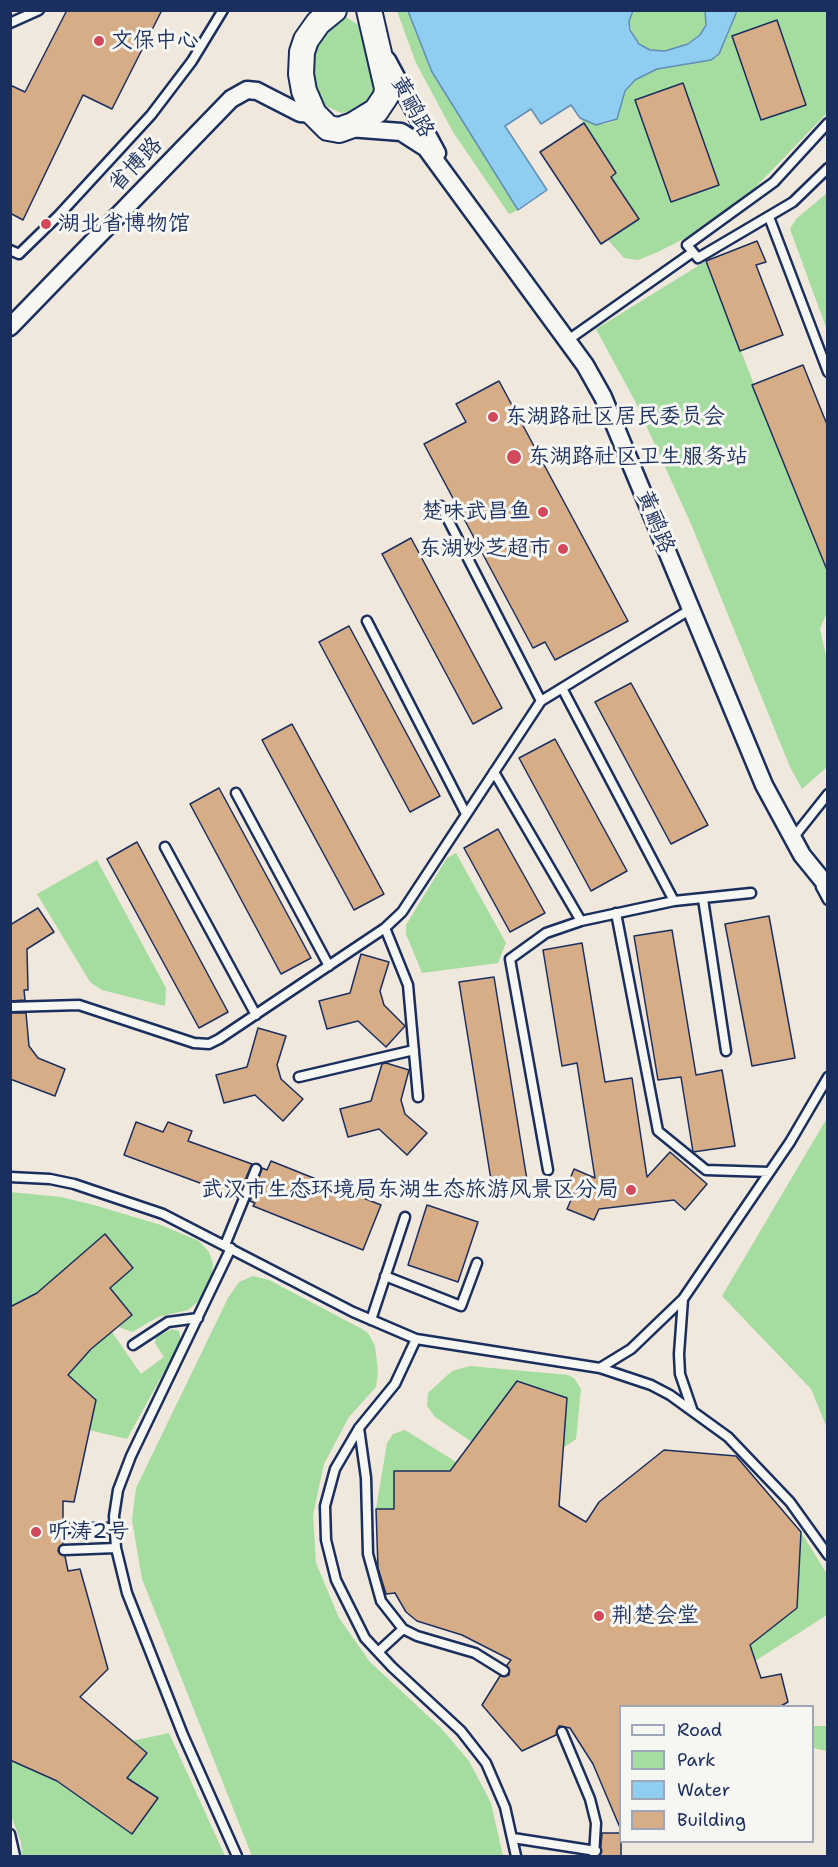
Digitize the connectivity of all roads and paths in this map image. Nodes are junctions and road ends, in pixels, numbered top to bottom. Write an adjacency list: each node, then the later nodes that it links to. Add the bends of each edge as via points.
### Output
1 (39, 10): 5 (lane)
2 (223, 10): 14 (lane, via 192,61 151,115 19,254)
3 (334, 10): 8 (street, via 314,28 302,52 304,91)
4 (369, 10): 7 (street, 黄鹂路)
5 (23, 13): 6 (lane)
6 (10, 23)
7 (375, 39): 10 (street, 黄鹂路, via 386,96 376,111); 12 (street, 黄鹂路)
8 (314, 114): 10 (street, 黄鹂路, via 328,128); 16 (street, 省博路, via 300,113 257,91 247,90 231,99)
9 (828, 123): 15 (lane, via 774,182 687,245)
10 (347, 128): 12 (street, 黄鹂路, via 393,131 412,137 426,148)
11 (828, 168): 13 (lane, via 794,202)
12 (447, 176): 17 (street, 黄鹂路)
13 (769, 217): 15 (lane, via 698,258); 18 (lane)
14 (10, 249)
15 (693, 252): 17 (lane)
16 (10, 327)
17 (568, 340): 20 (street, 黄鹂路, via 603,397)
18 (828, 372)
19 (441, 506): 23 (lane)
20 (691, 609): 22 (lane); 28 (street, 黄鹂路, via 764,785)
21 (368, 621): 27 (lane)
22 (562, 688): 23 (lane); 34 (lane)
23 (541, 701): 24 (lane)
24 (494, 772): 27 (lane); 36 (lane)
25 (236, 793): 38 (lane)
26 (828, 794): 28 (lane)
27 (466, 814): 37 (lane, via 402,912)
28 (792, 839): 30 (street, 黄鹂路)
29 (165, 847): 40 (lane)
30 (822, 881): 33 (lane)
31 (751, 893): 32 (lane)
32 (703, 898): 34 (lane); 42 (lane)
33 (828, 900)
34 (674, 901): 35 (lane)
35 (616, 913): 36 (lane); 48 (lane, via 658,1131 706,1170)
36 (580, 921): 47 (lane, via 546,933 510,960)
37 (385, 928): 38 (lane); 41 (lane, via 408,985)
38 (329, 966): 40 (lane)
39 (10, 1007): 40 (lane, via 79,1005 202,1044 219,1039)
40 (256, 1015)
41 (414, 1050): 43 (lane); 45 (lane)
42 (726, 1051)
43 (299, 1077)
44 (828, 1077): 48 (lane)
45 (418, 1097)
46 (256, 1169): 51 (lane)
47 (548, 1170)
48 (769, 1172): 54 (lane)
49 (10, 1177): 51 (lane, via 50,1179 112,1196 163,1214)
50 (405, 1217): 53 (lane)
51 (228, 1246): 55 (lane); 56 (lane)
52 (477, 1263): 53 (lane, via 461,1306)
53 (386, 1276): 56 (lane)
54 (683, 1299): 59 (lane, via 631,1349); 60 (lane, via 680,1364)
55 (198, 1318): 58 (lane, via 168,1322); 63 (lane, via 131,1456 115,1503)
56 (371, 1320): 57 (lane)
57 (416, 1339): 59 (lane); 61 (lane, via 395,1384)
58 (133, 1345)
59 (600, 1368): 60 (lane, via 651,1385)
60 (692, 1410): 66 (lane, via 758,1466 796,1509)
61 (360, 1428): 67 (lane, via 366,1478 365,1530 372,1576 381,1601); 68 (lane, via 335,1469 324,1521 336,1580 355,1620)
62 (62, 1528): 63 (lane)
63 (114, 1528): 64 (lane)
64 (116, 1548): 65 (lane); 75 (lane, via 127,1593)
65 (64, 1550)
66 (828, 1555)
67 (403, 1629): 68 (lane); 69 (lane, via 476,1653)
68 (378, 1652): 72 (lane, via 474,1746 495,1782)
69 (504, 1671)
70 (562, 1732): 73 (lane, via 590,1799 596,1823)
71 (10, 1834): 74 (lane)
72 (513, 1838): 73 (lane); 76 (lane)
73 (595, 1854)
74 (15, 1857)
75 (237, 1857)
76 (516, 1857)

